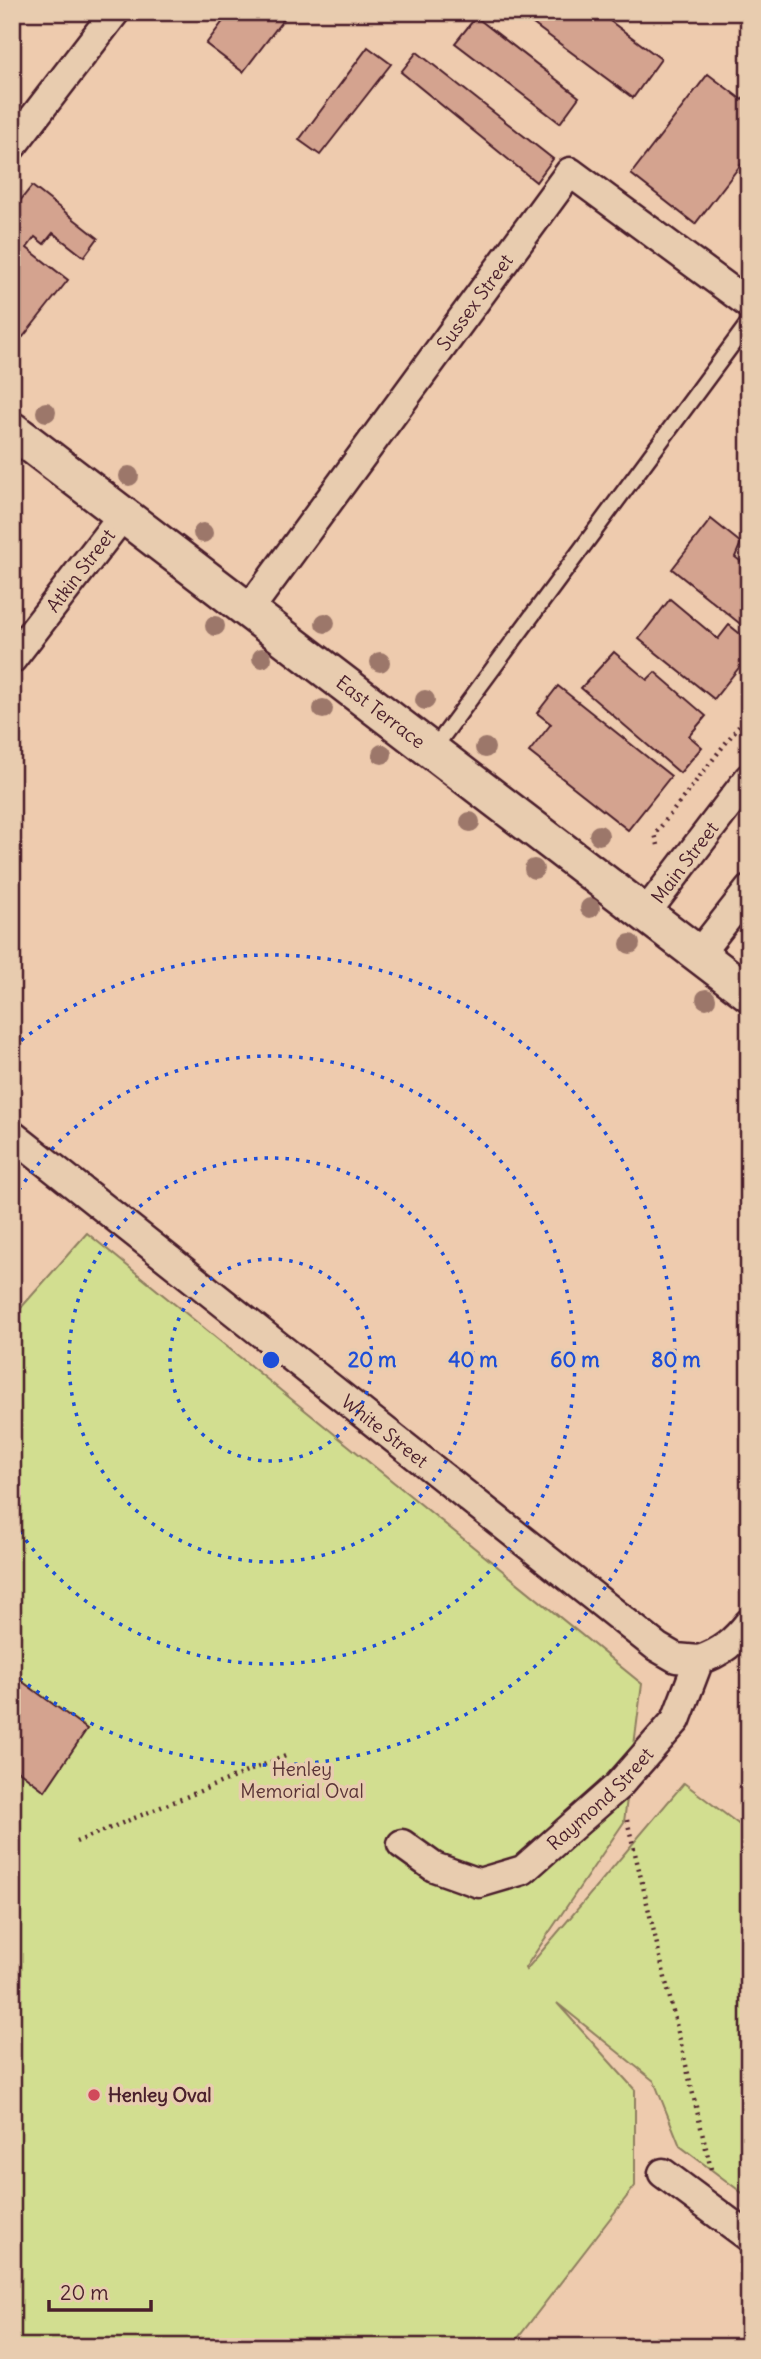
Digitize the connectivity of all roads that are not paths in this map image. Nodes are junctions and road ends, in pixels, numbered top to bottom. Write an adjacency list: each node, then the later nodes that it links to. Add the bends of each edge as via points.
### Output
1 (115, 12): 2 (street)
2 (12, 146)
3 (749, 304): 7 (street, Sussex Street, via 570,172)
4 (749, 322): 9 (lane)
5 (12, 430): 6 (street, East Terrace)
6 (123, 515): 7 (street, East Terrace); 8 (street, Atkin Street)
7 (248, 611): 9 (street, East Terrace)
8 (12, 659)
9 (432, 751): 12 (street, East Terrace)
10 (749, 778): 12 (street, Main Street)
11 (749, 890): 13 (street)
12 (645, 914): 13 (street, East Terrace)
13 (698, 955): 14 (street, East Terrace)
14 (749, 993)
15 (12, 1135): 17 (street, White Street, via 657,1647 676,1658)
16 (749, 1623): 17 (street, via 717,1654)
17 (699, 1660): 18 (street, Raymond Street, via 676,1720 618,1786 523,1870 479,1883 434,1867)
18 (402, 1844)
19 (663, 2173): 20 (street)
20 (749, 2237)

